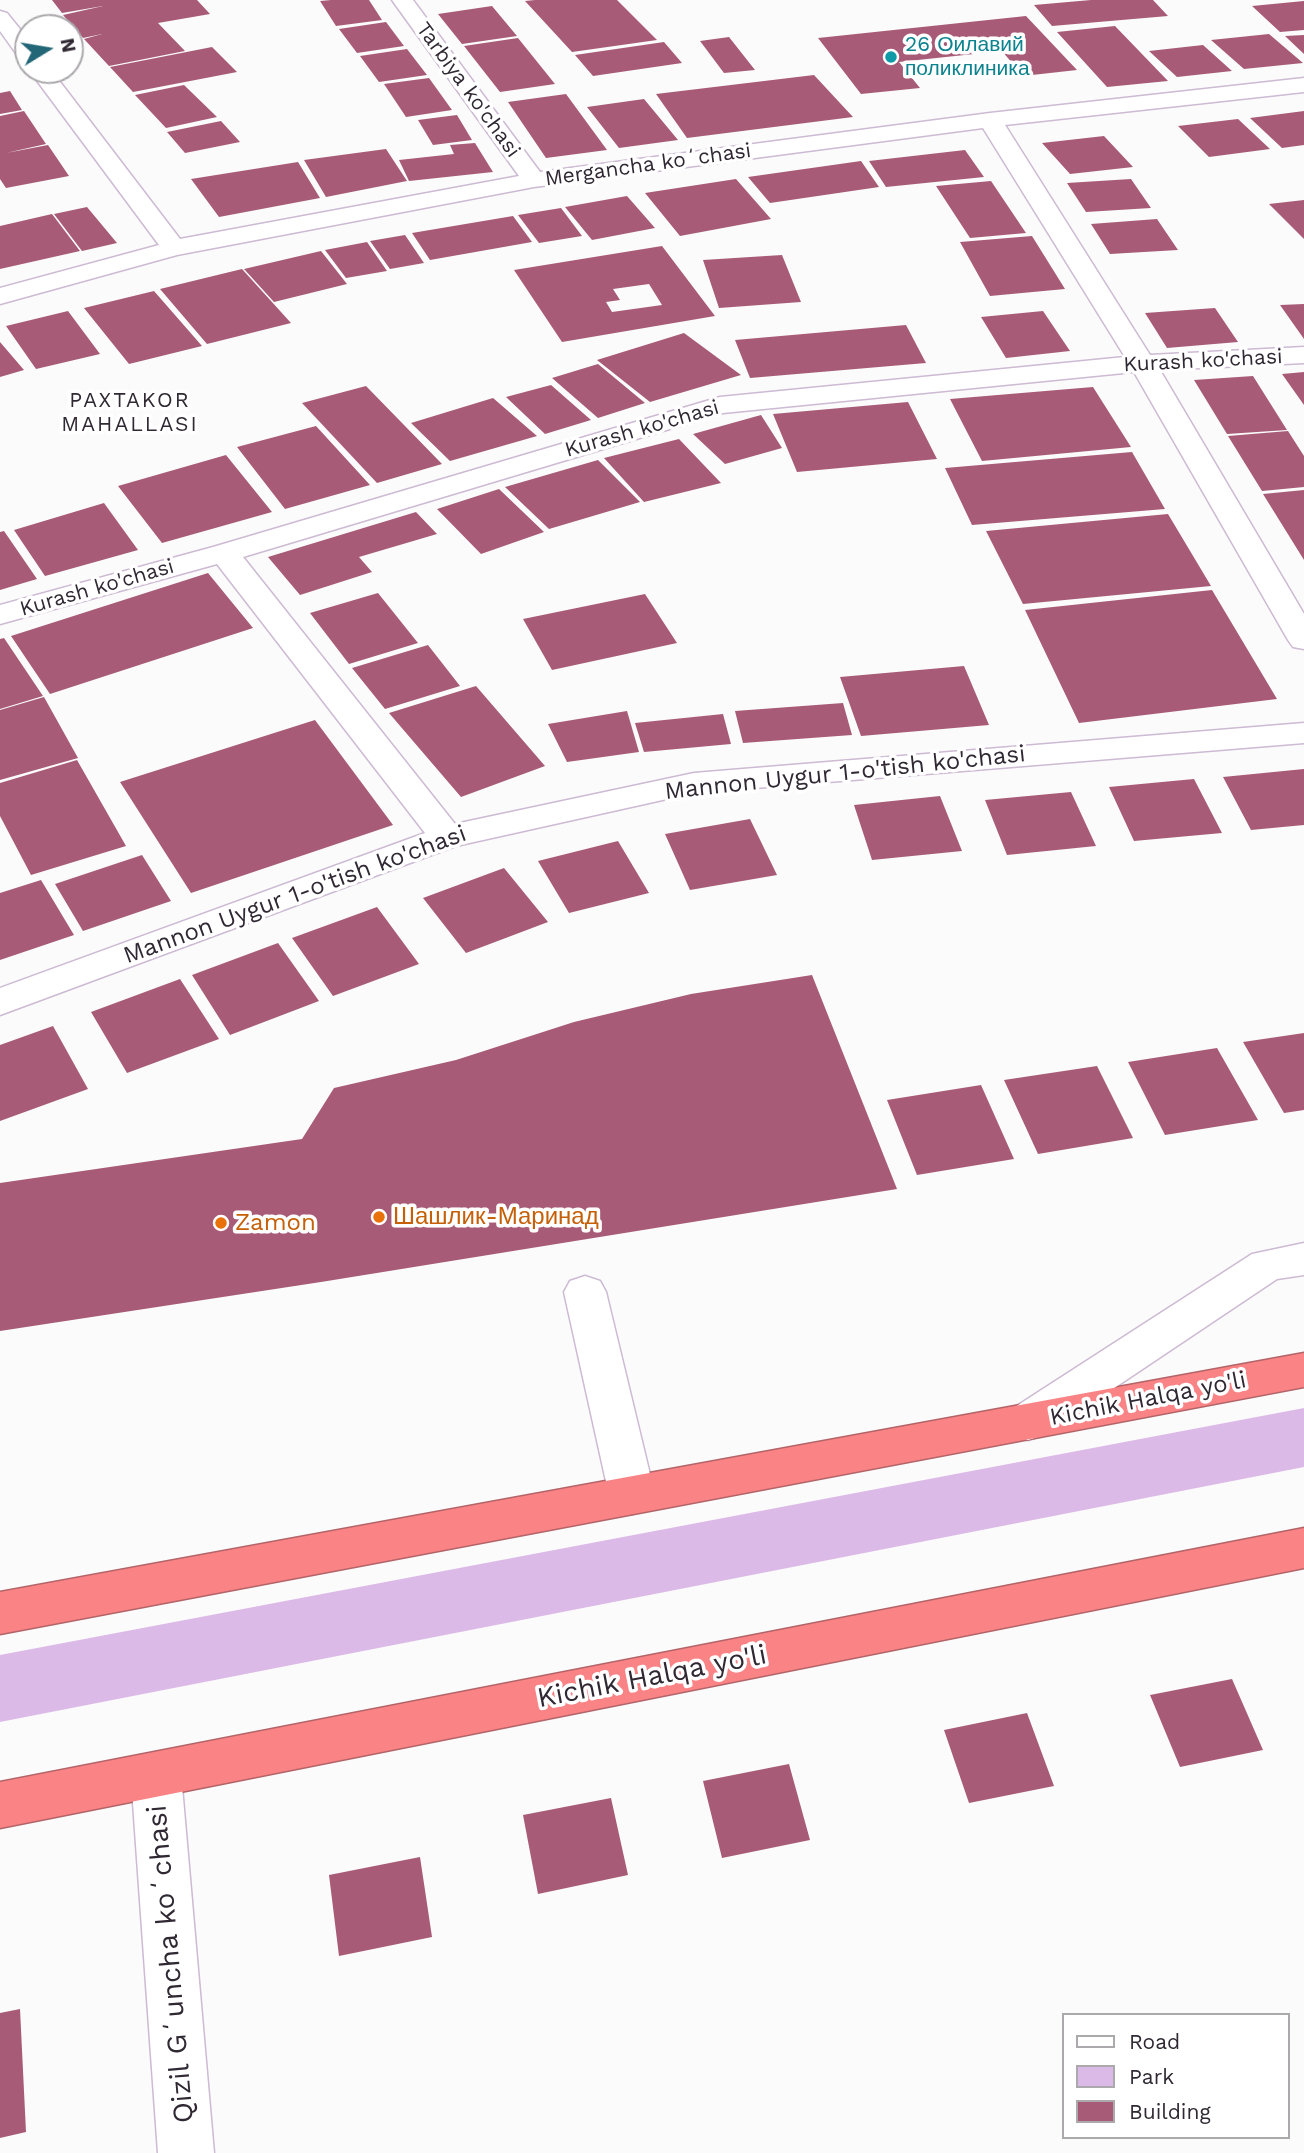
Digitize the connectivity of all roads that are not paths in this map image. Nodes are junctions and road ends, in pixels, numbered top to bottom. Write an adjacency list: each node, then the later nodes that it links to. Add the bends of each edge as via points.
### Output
1 (402, 0): 7 (street, Tarbiya ko'chasi)
2 (0, 17): 3 (street)
3 (14, 36)
4 (51, 84): 8 (street)
5 (1304, 85): 6 (street, Mergancha koʻchasi)
6 (990, 120): 7 (street, Mergancha koʻchasi); 11 (street)
7 (534, 180): 8 (street, Mergancha koʻchasi)
8 (174, 248): 9 (street, Mergancha koʻchasi)
9 (0, 296)
10 (1304, 355): 11 (street, Kurash ko'chasi)
11 (1142, 363): 12 (street, Kurash ko'chasi, via 720,405); 14 (street)
12 (224, 553): 13 (street, Kurash ko'chasi); 16 (street)
13 (0, 615)
14 (1304, 640)
15 (1304, 733): 16 (street, Mannon Uygur 1-o'tish ko'chasi, via 694,783)
16 (447, 837): 17 (street, Mannon Uygur 1-o'tish ko'chasi)
17 (0, 1002)
18 (1304, 1259): 21 (street, via 1267,1265)
19 (585, 1292): 22 (street)
20 (1304, 1370): 21 (highway, Kichik Halqa yo'li)
21 (1028, 1422): 22 (highway, Kichik Halqa yo'li)
22 (632, 1495): 24 (highway, Kichik Halqa yo'li)
23 (1304, 1548): 25 (highway, Kichik Halqa yo'li)
24 (0, 1613)
25 (156, 1775): 26 (highway, Kichik Halqa yo'li); 27 (street, Qizil Gʻuncha koʻchasi)
26 (0, 1805)
27 (186, 2153)

